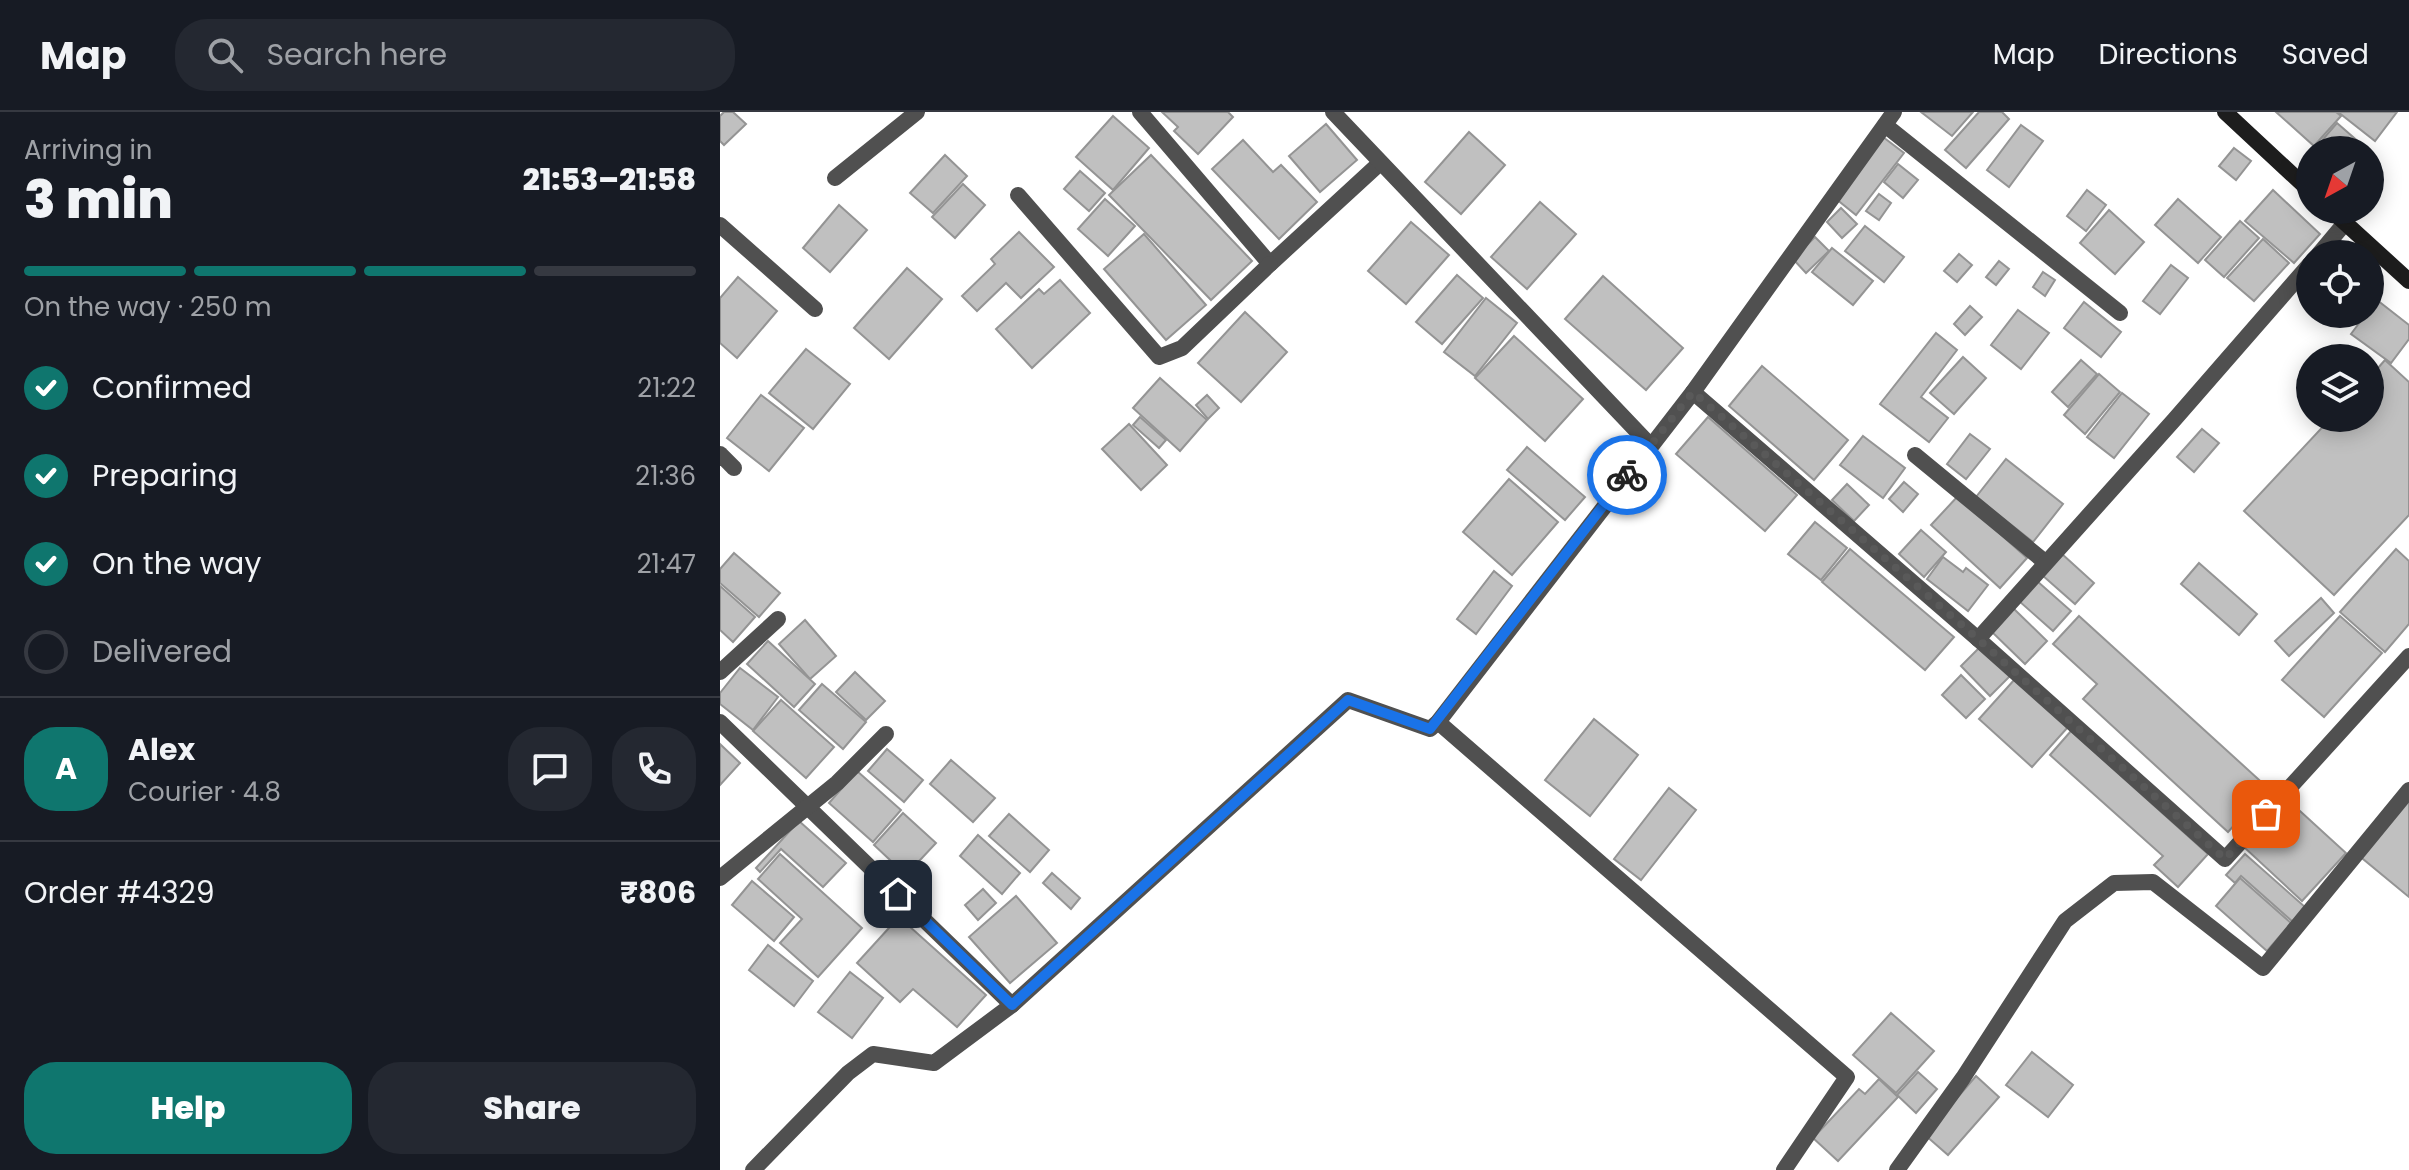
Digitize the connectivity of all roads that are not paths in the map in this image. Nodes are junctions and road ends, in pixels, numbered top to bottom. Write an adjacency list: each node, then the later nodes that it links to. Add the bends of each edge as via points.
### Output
1 (917, 112): 7 (street)
2 (1140, 112): 14 (street)
3 (1333, 112): 6 (street)
4 (2225, 112): 8 (main road)
5 (1889, 119): 18 (street); 19 (street)
6 (1380, 163): 14 (street); 20 (street)
7 (835, 178)
8 (2296, 178)
9 (1018, 195): 14 (street, via 1159,357 1182,348)
10 (2344, 224): 13 (street)
11 (2346, 224): 16 (main road)
12 (720, 225): 17 (street)
13 (2331, 240)
14 (1270, 264)
15 (2296, 280): 24 (street)
16 (2409, 281)
17 (815, 309)
18 (2120, 313)
19 (1693, 392): 20 (street); 26 (street)
20 (1650, 445): 30 (street)
21 (720, 454): 23 (street)
22 (1915, 455): 24 (street)
23 (734, 468)
24 (2045, 562): 26 (street)
25 (778, 619): 28 (street)
26 (1978, 639): 27 (street, via 2225,859)
27 (2409, 656)
28 (720, 672)
29 (720, 722): 33 (street)
30 (1438, 722): 35 (street, via 1430,729 1348,700); 37 (street, via 1847,1077)
31 (886, 734): 33 (street)
32 (2409, 790): 38 (street, via 2263,968 2153,882 2114,883 2065,921)
33 (808, 804): 34 (street); 35 (street)
34 (720, 878)
35 (1012, 1005): 36 (street, via 934,1063 873,1054)
36 (753, 1170)
37 (1784, 1170)
38 (1897, 1170)

